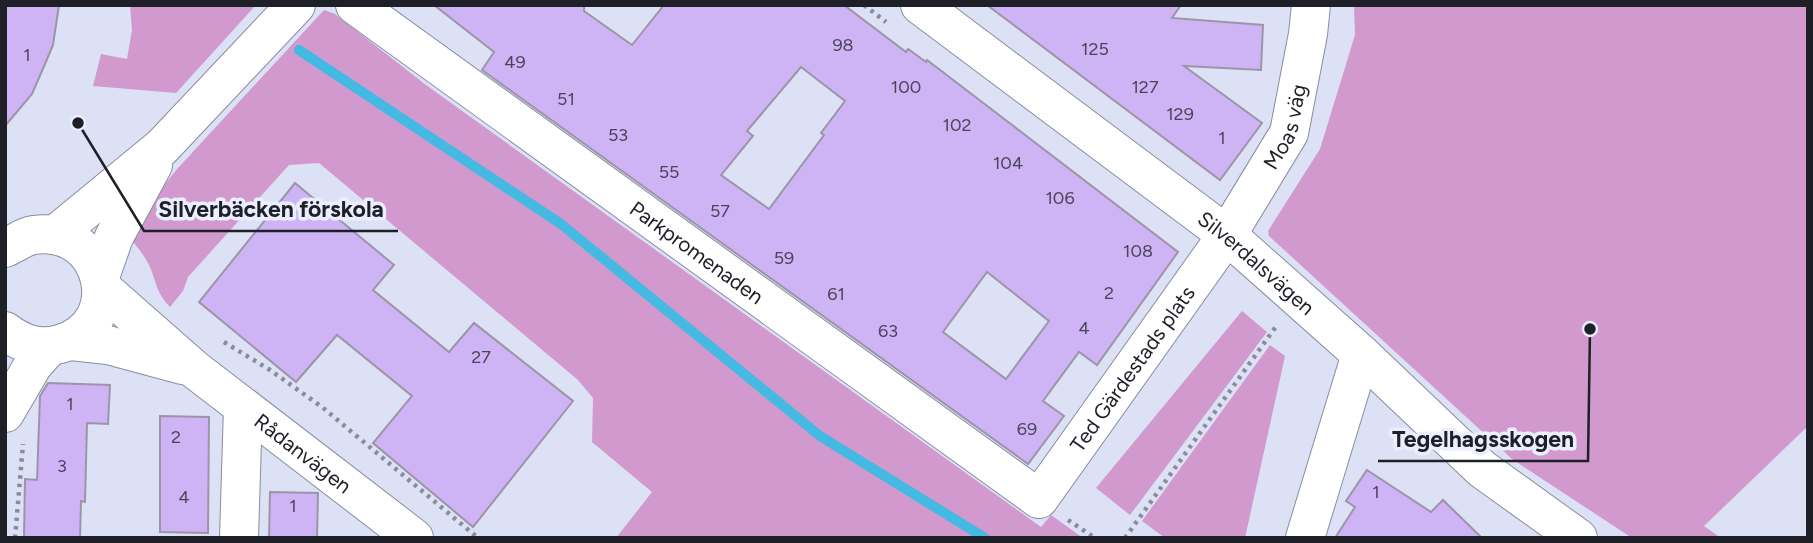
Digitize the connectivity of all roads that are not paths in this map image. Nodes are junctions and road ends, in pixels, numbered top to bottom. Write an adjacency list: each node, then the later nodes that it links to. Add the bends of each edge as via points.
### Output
1 (296, 5): 5 (street)
2 (355, 5): 16 (street, Parkpromenaden)
3 (920, 5): 7 (street, Silverdalsvägen)
4 (1311, 5): 7 (street, Moas väg, via 1289,133)
5 (162, 147): 6 (street); 9 (street, via 114,237)
6 (55, 235): 8 (street, via 35,234); 9 (street, Rådanvägen, via 73,241 88,254)
7 (1227, 235): 12 (street, Silverdalsvägen); 16 (street, Ted Gärdestads plats)
8 (6, 249)
9 (101, 283): 11 (street, via 96,316 84,332); 13 (street, Rådanvägen)
10 (5, 331): 11 (street, Rådanvägen, via 29,345)
11 (60, 344): 13 (street, Rådanvägen, via 108,345); 15 (street, via 33,365)
12 (1361, 354): 19 (street); 20 (street, Silverdalsvägen, via 1482,469)
13 (194, 369): 14 (street, Rådanvägen)
14 (243, 407): 17 (street); 18 (street, Rådanvägen)
15 (14, 427)
16 (1038, 499)
17 (239, 538)
18 (414, 538)
19 (1305, 538)
20 (1578, 538)

